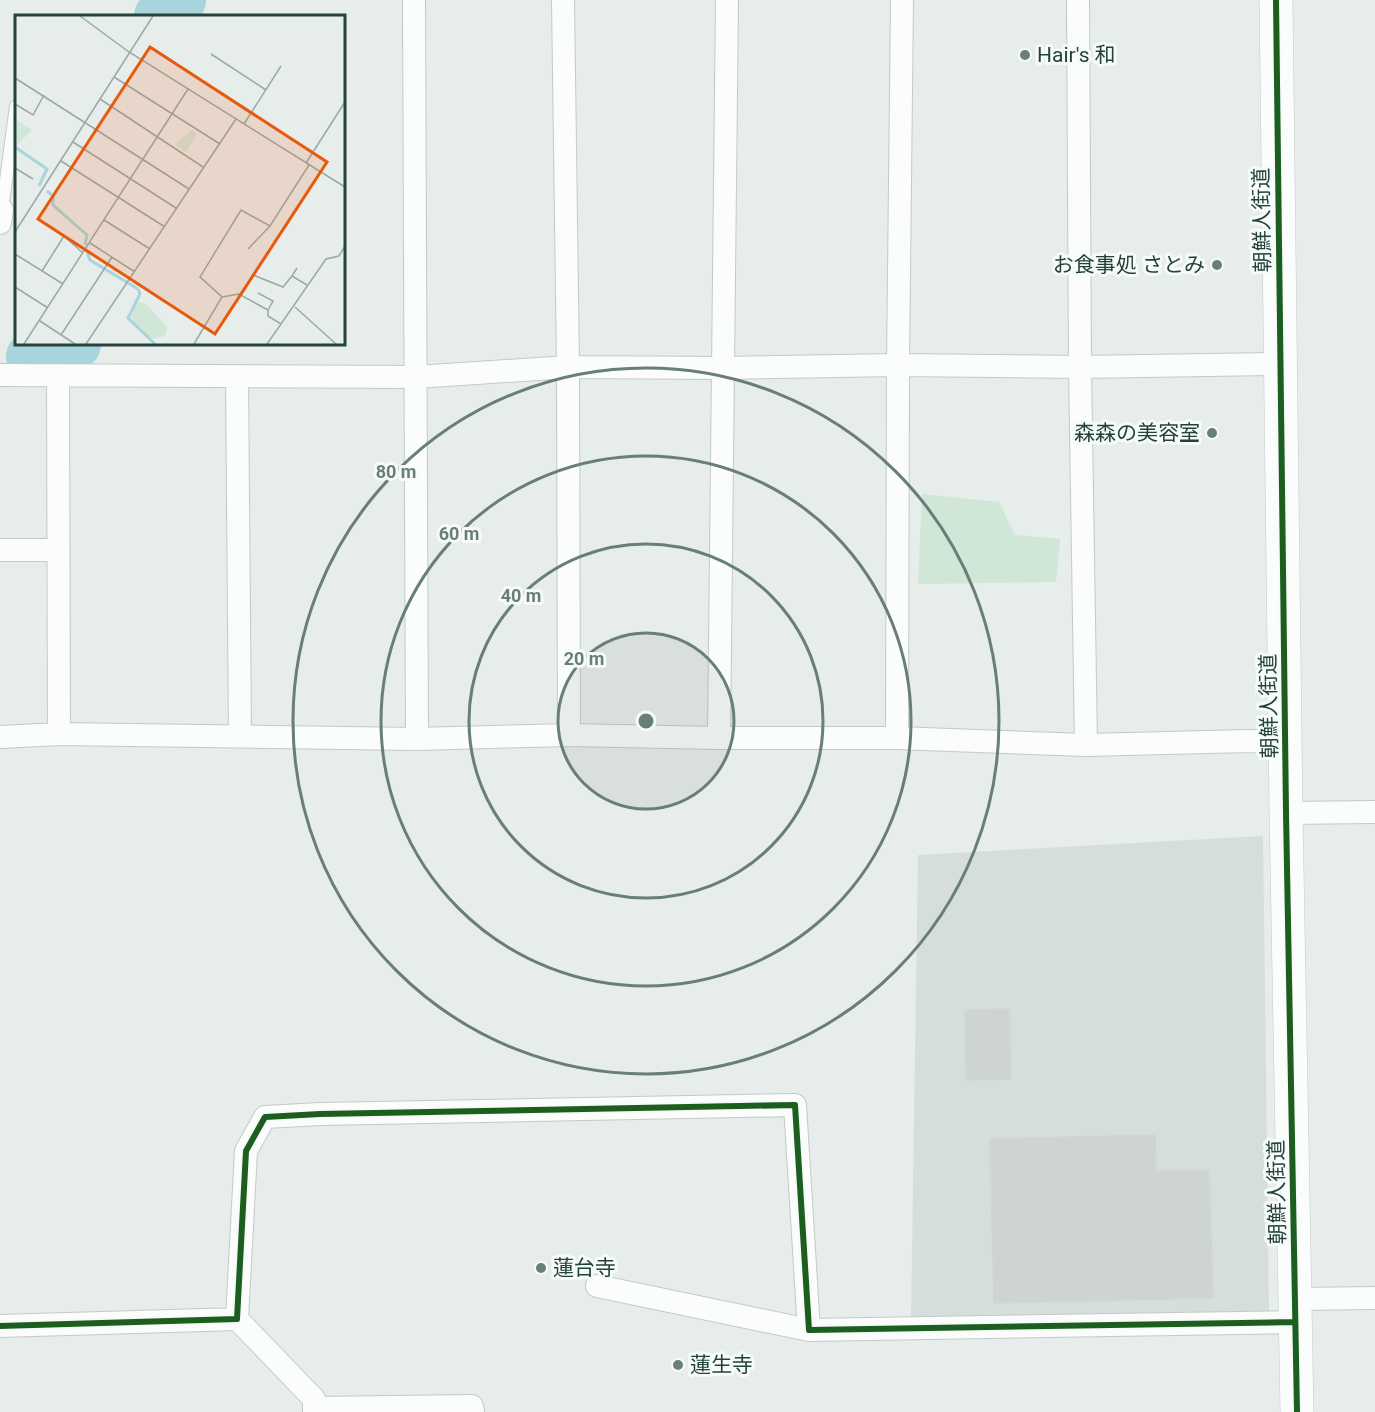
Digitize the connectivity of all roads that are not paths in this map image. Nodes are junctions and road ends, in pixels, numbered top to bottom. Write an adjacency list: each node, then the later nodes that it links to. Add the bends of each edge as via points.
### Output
1 (414, 0): 17 (street)
2 (563, 0): 11 (street)
3 (727, 0): 13 (street)
4 (902, 0): 10 (street)
5 (1078, 0): 12 (street)
6 (1276, 0): 9 (street, 朝鮮人街道)
7 (15, 113): 8 (lane)
8 (1, 214)
9 (1280, 364): 12 (street); 27 (street, 朝鮮人街道)
10 (898, 365): 12 (street); 13 (street); 25 (street)
11 (568, 367): 13 (street); 17 (street); 21 (street)
12 (1080, 367): 28 (street)
13 (723, 368): 24 (street)
14 (0, 375): 15 (street)
15 (57, 376): 16 (street); 19 (street)
16 (237, 376): 17 (street); 22 (street)
17 (416, 376): 26 (street)
18 (0, 550): 19 (street)
19 (58, 550): 20 (street)
20 (59, 734): 22 (street); 23 (street)
21 (569, 735): 24 (street); 26 (street)
22 (240, 736): 26 (street)
23 (0, 737)
24 (719, 738): 25 (street)
25 (897, 738): 28 (street)
26 (417, 739)
27 (1286, 743): 28 (street); 30 (street, 朝鮮人街道)
28 (1086, 745)
29 (1375, 812): 30 (street)
30 (1286, 813): 33 (street, 朝鮮人街道)
31 (597, 1286): 36 (street)
32 (1375, 1298): 33 (street)
33 (1295, 1310): 36 (street); 39 (street, 朝鮮人街道)
34 (237, 1319): 35 (street); 36 (street, via 246,1151 265,1117 795,1105); 37 (street, via 314,1399)
35 (0, 1326)
36 (809, 1330)
37 (314, 1410): 38 (street, via 472,1406)
38 (473, 1412)
39 (1297, 1412)

